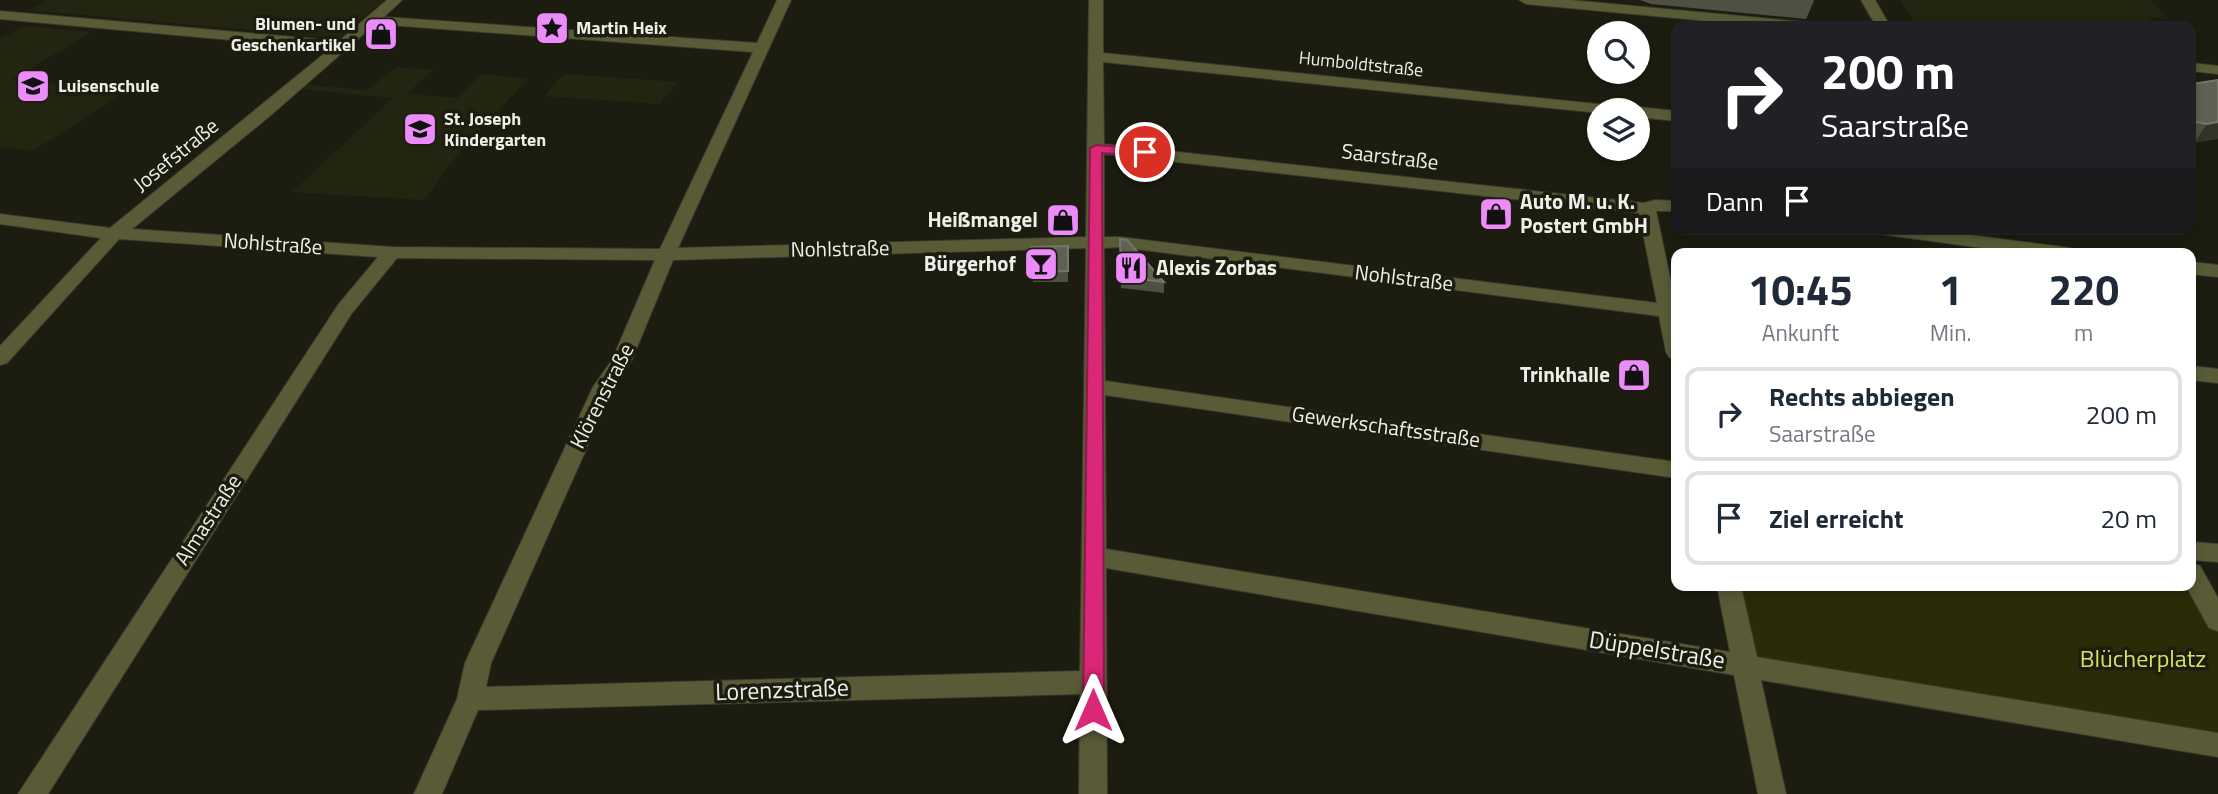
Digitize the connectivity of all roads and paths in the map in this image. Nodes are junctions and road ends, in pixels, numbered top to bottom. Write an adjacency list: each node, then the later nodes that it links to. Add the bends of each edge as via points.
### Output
1 (395, 0): 7 (street, Josefstraße)
2 (784, 0): 11 (street, Klörenstraße)
3 (1096, 0): 12 (street)
4 (1526, 0): 8 (street)
5 (1868, 0): 9 (street)
6 (1, 16): 10 (street)
7 (371, 20): 10 (street, Josefstraße); 11 (street)
8 (1750, 21)
9 (1880, 21)
10 (339, 45): 22 (street, Josefstraße, via 265,112)
11 (764, 48): 28 (street, Klörenstraße)
12 (1097, 57): 15 (street, Humboldtstraße); 18 (street)
13 (2196, 68): 14 (street)
14 (2218, 70)
15 (1587, 107)
16 (1650, 113): 17 (street)
17 (1671, 115)
18 (1096, 148): 20 (street, Saarstraße); 25 (street)
19 (1671, 206): 20 (street, Saarstraße)
20 (1647, 209): 31 (street)
21 (0, 219): 22 (street, Nohlstraße)
22 (114, 234): 27 (street, Nohlstraße); 33 (street, Josefstraße)
23 (1937, 235): 24 (street)
24 (2003, 242): 26 (street)
25 (1096, 244): 28 (street, Nohlstraße); 32 (street, Nohlstraße, via 1128,243); 36 (street)
26 (2036, 248)
27 (392, 252): 28 (street, Nohlstraße); 48 (street, Almastraße, via 345,309)
28 (667, 253): 46 (street, Klörenstraße, via 621,362 603,387 478,663)
29 (2196, 269): 30 (street)
30 (2218, 271)
31 (1671, 308)
32 (1671, 312)
33 (0, 358)
34 (2196, 374): 35 (street)
35 (2218, 376)
36 (1096, 387): 37 (street, Gewerkschaftsstraße); 40 (street)
37 (1671, 469)
38 (2196, 551): 39 (street)
39 (2218, 553)
40 (1095, 557): 44 (street, Düppelstraße); 45 (street)
41 (2196, 582): 43 (street)
42 (1730, 591): 44 (street)
43 (2218, 621)
44 (1744, 664): 47 (street, Düppelstraße); 51 (street)
45 (1094, 682): 46 (street, Lorenzstraße); 50 (street)
46 (470, 699): 49 (street, Klörenstraße)
47 (2218, 745)
48 (32, 794)
49 (428, 794)
50 (1093, 794)
51 (1772, 794)

